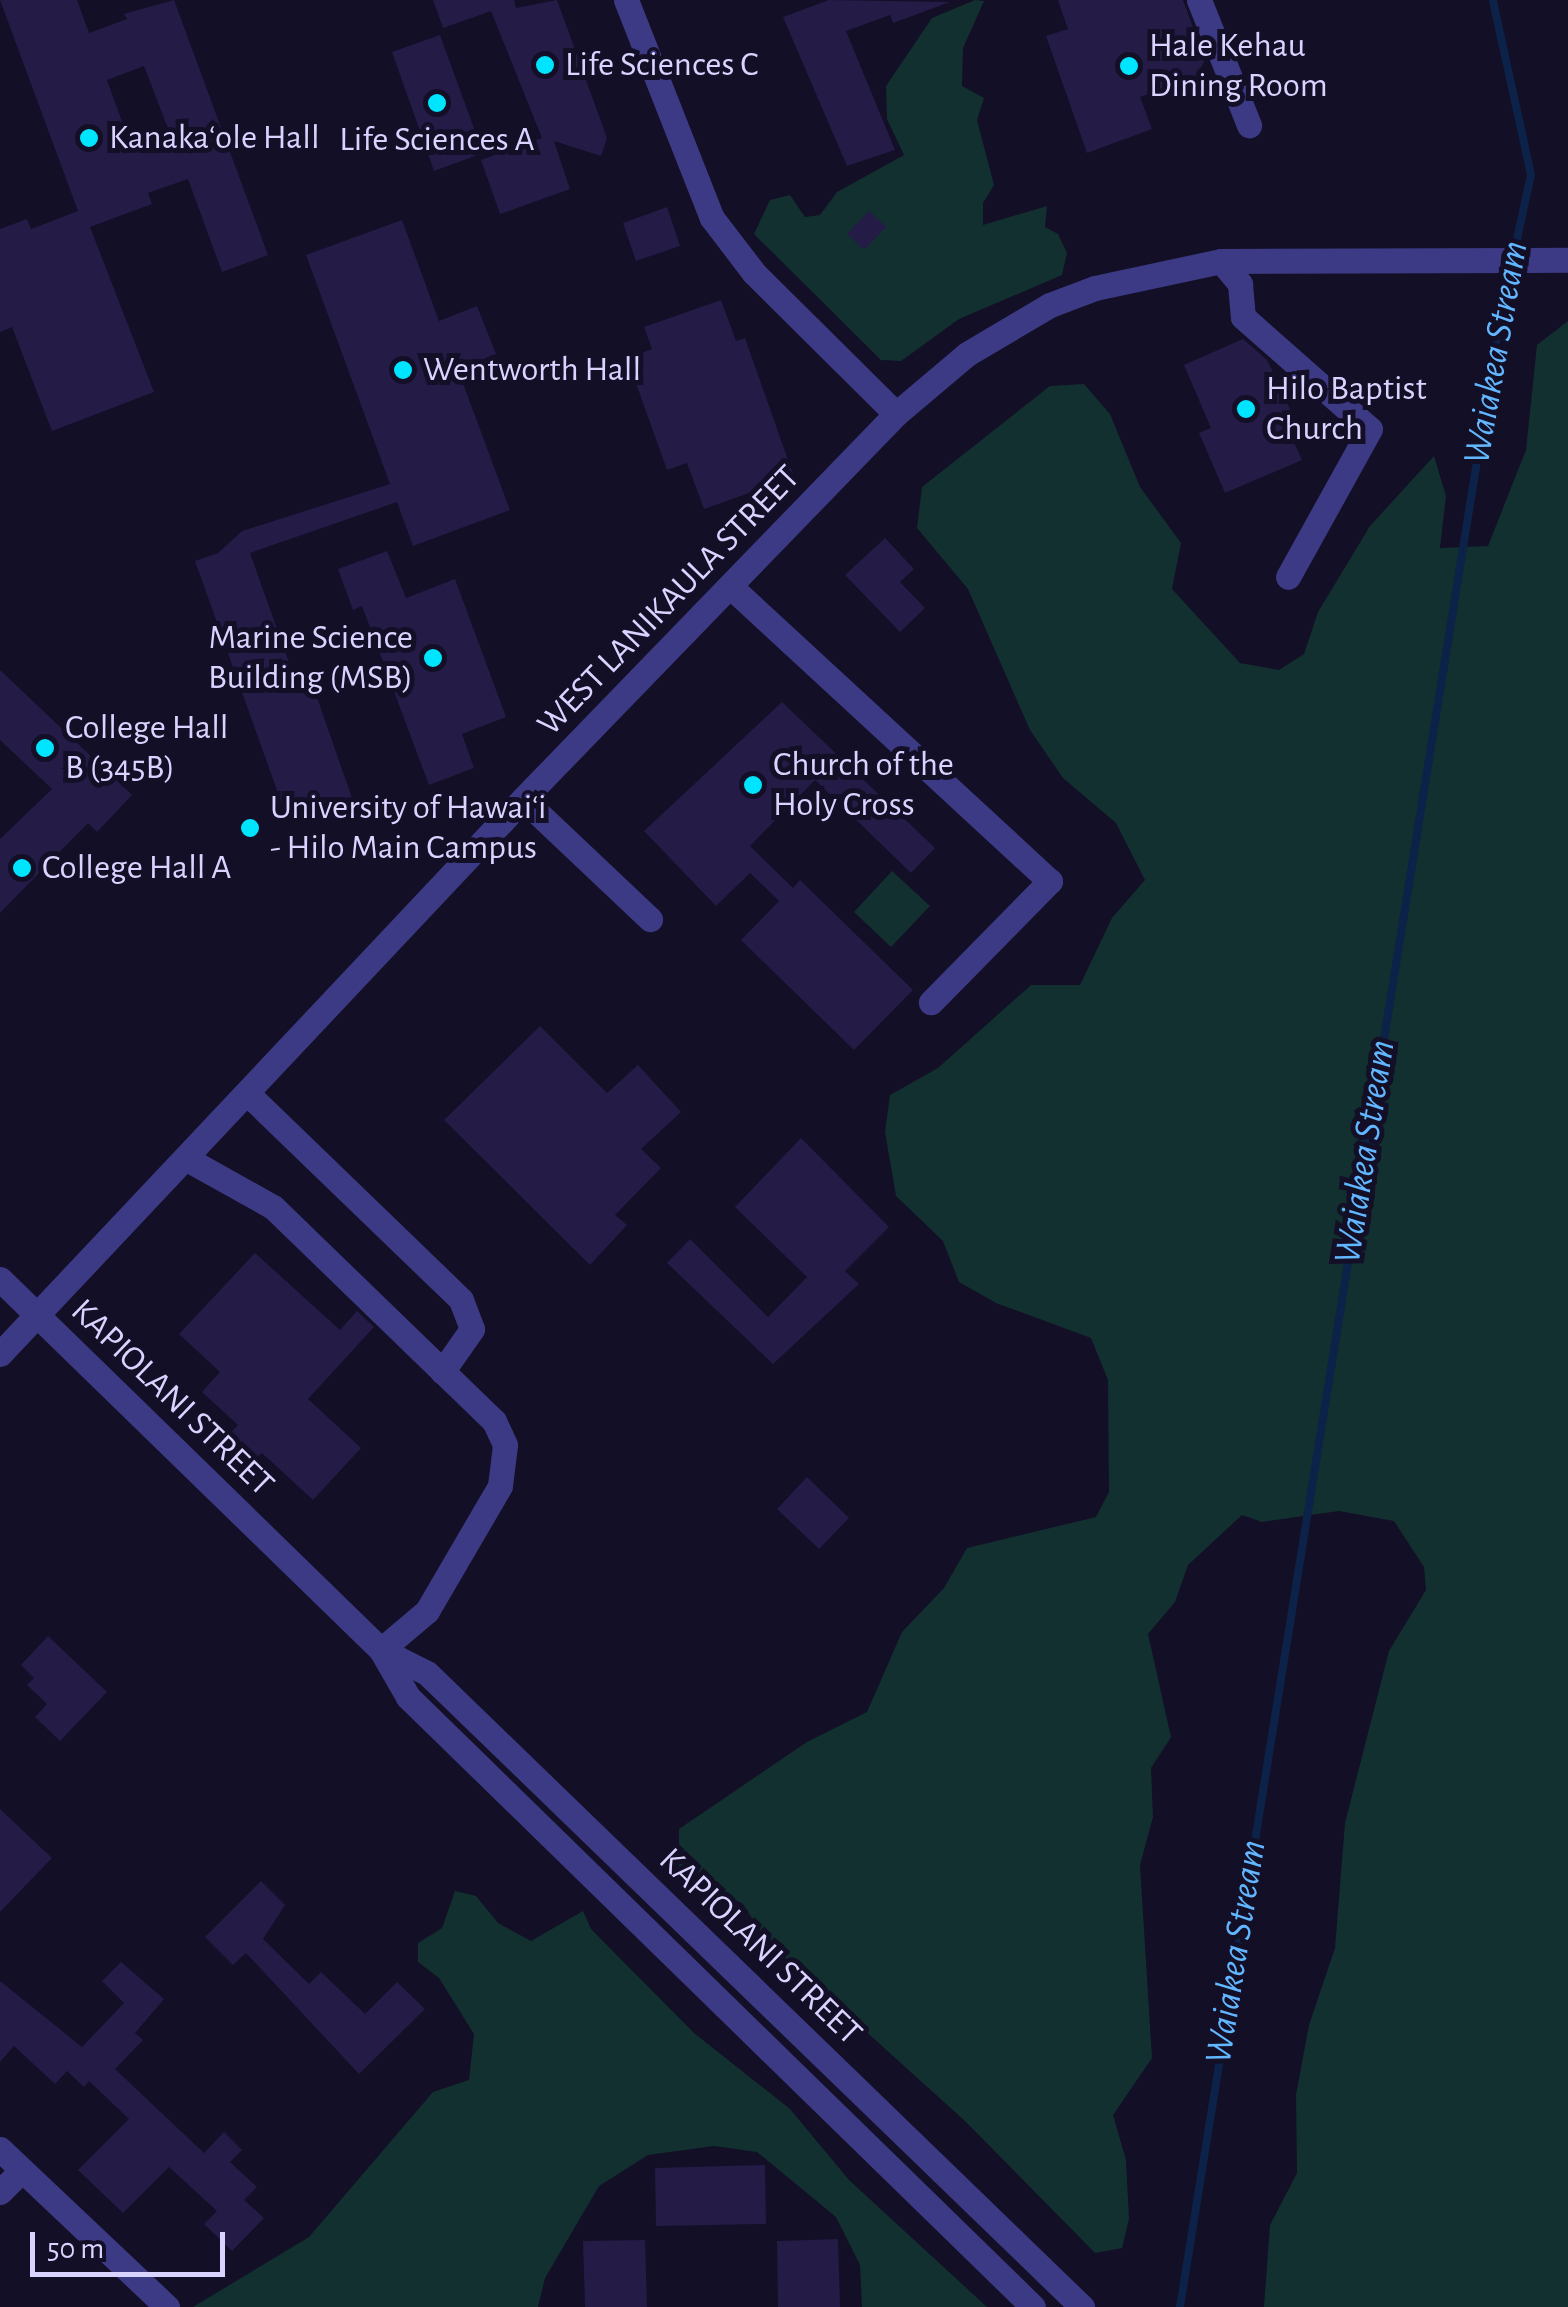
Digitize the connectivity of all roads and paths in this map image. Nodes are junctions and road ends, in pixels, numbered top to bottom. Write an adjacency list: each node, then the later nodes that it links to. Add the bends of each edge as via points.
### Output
1 (626, 0): 6 (street, via 712,218 754,273)
2 (1199, 0): 3 (street)
3 (1248, 125)
4 (1222, 260): 5 (street, WEST LANIKAULA STREET); 6 (street, WEST LANIKAULA STREET, via 1150,272 1050,305 967,354); 7 (street, via 1240,284 1242,316 1370,429)
5 (1568, 260)
6 (896, 414): 8 (street, WEST LANIKAULA STREET)
7 (1288, 577)
8 (731, 588): 9 (street, WEST LANIKAULA STREET); 11 (street, via 1050,881)
9 (524, 799): 10 (street); 12 (street, WEST LANIKAULA STREET)
10 (650, 920)
11 (931, 1002)
12 (248, 1094): 13 (street, WEST LANIKAULA STREET); 17 (street, via 461,1300 472,1329)
13 (187, 1159): 15 (street, WEST LANIKAULA STREET); 17 (street, via 273,1207)
14 (0, 1279): 15 (street, KAPIOLANI STREET)
15 (37, 1315): 16 (street, WEST LANIKAULA STREET); 18 (street, KAPIOLANI STREET)
16 (0, 1354)
17 (442, 1372): 18 (street, via 494,1421 505,1445 500,1486 427,1612)
18 (380, 1650): 23 (street, KAPIOLANI STREET, via 408,1698); 24 (street, KAPIOLANI STREET, via 427,1673)
19 (0, 2149): 20 (street)
20 (22, 2170): 21 (street); 22 (street)
21 (0, 2192)
22 (167, 2307)
23 (1033, 2307)
24 (1082, 2307)

